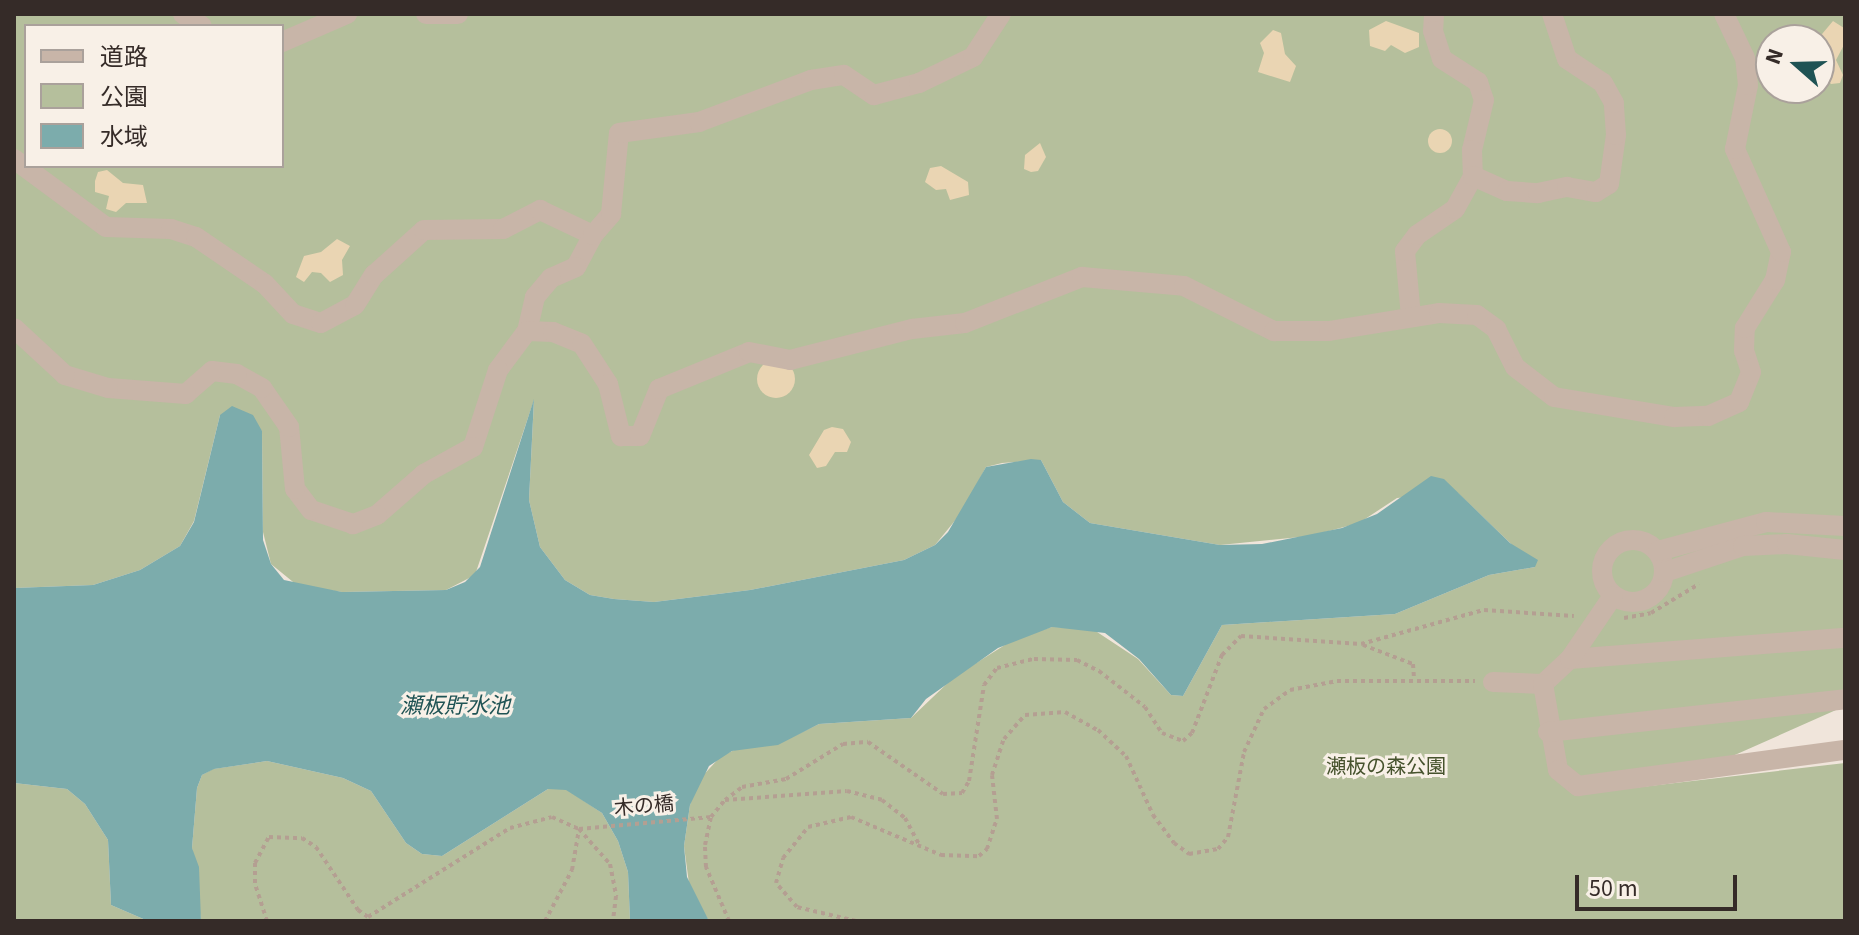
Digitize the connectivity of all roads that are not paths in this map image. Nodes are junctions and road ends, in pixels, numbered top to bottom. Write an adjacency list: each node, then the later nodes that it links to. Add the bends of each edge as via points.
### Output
1 (347, 14): 8 (lane)
2 (426, 14): 3 (lane)
3 (458, 14)
4 (1001, 14): 11 (lane, via 973,57 919,83 874,95 844,75 811,80 699,122 619,133 611,214)
5 (1434, 14): 10 (lane, via 1442,59 1478,82 1484,100 1472,150)
6 (1552, 14): 10 (lane, via 1567,59 1603,83 1614,103 1609,184 1596,192 1567,187 1538,193 1507,191)
7 (1724, 14): 12 (lane, via 1745,58 1748,85 1735,149 1781,252 1775,280 1745,328 1751,372 1739,402 1708,416 1674,417 1554,397 1515,367 1496,329 1477,315)
8 (284, 41)
9 (26, 168): 11 (lane, via 106,227 171,229 196,237 265,284 293,314 321,323 355,305 374,275 424,230 503,229 540,210)
10 (1473, 176): 12 (lane, via 1455,209 1417,235 1405,251)
11 (593, 235): 14 (lane, via 576,267 551,278 535,297)
12 (1411, 316): 14 (lane, via 1329,331 1274,331 1184,286 1082,277 965,323 912,329 790,360 749,352 659,389 640,436 621,436 608,384 582,344 553,332)
13 (14, 328): 14 (lane, via 65,375 108,388 186,394 212,371 237,374 262,388 289,427 295,489 311,510 353,524 377,515 424,474 473,447 498,370)
14 (527, 331)
15 (1845, 526): 17 (lane, via 1766,522)
16 (1845, 550): 18 (lane, via 1743,546)
17 (1658, 551): 18 (lane); 19 (lane, via 1640,540 1610,550 1601,569)
18 (1665, 572): 19 (lane, via 1651,597 1632,603)
19 (1613, 596): 21 (lane)
20 (1845, 638): 21 (lane)
21 (1570, 659): 23 (lane)
22 (1493, 682): 23 (lane)
23 (1543, 684): 25 (lane)
24 (1845, 699): 25 (lane)
25 (1548, 732): 26 (lane, via 1558,770 1578,786)
26 (1845, 750)

